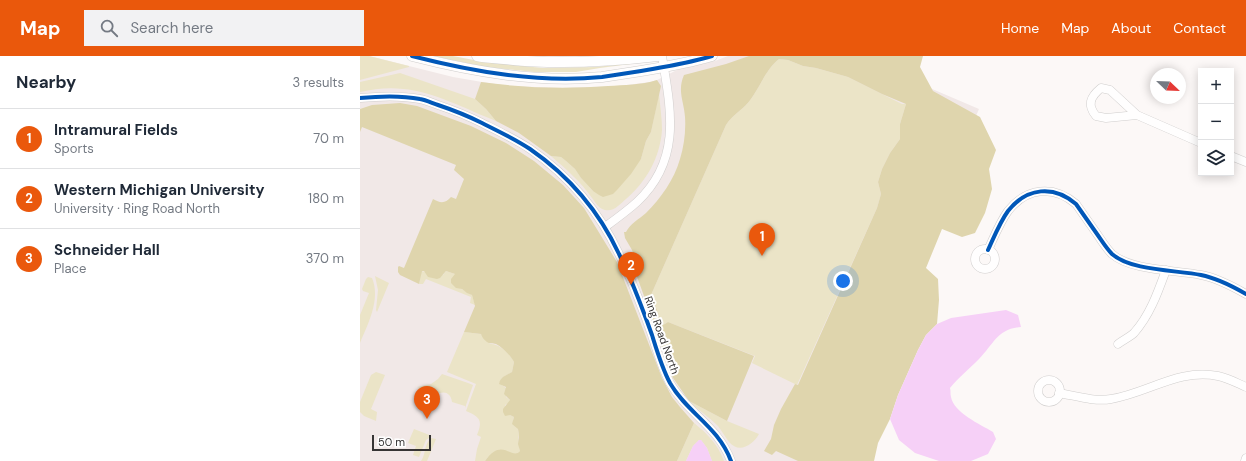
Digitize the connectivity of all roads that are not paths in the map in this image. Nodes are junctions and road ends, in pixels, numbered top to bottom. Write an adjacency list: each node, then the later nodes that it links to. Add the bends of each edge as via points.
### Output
1 (412, 56): 6 (street, via 471,69 529,77 602,77)
2 (477, 56): 3 (street, via 569,63)
3 (658, 56)
4 (662, 56): 6 (street)
5 (712, 56): 6 (street)
6 (664, 68): 12 (street, via 671,131 665,161 652,185 641,198)
7 (360, 98): 12 (street, Ring Road North, via 378,96 421,99 463,113 510,137 535,152 570,182)
8 (1137, 115): 8 (street, via 1110,90 1101,88 1091,100 1091,109 1096,116 1106,118); 9 (street)
9 (1198, 142)
10 (1234, 157): 11 (street)
11 (1246, 162)
12 (605, 227): 20 (street, Ring Road North, via 636,293 670,382 683,400 718,436)
13 (988, 250): 14 (street, via 1008,211 1018,200 1042,190 1058,192 1076,204 1106,248 1116,257 1150,268)
14 (1166, 270): 15 (street, via 1213,278); 16 (street, via 1146,316 1133,333)
15 (1246, 294)
16 (1118, 344)
17 (1246, 387): 18 (street, via 1218,376 1194,374 1110,400)
18 (1060, 393)
19 (1246, 458): 21 (street)
20 (731, 461)
21 (1245, 461)

